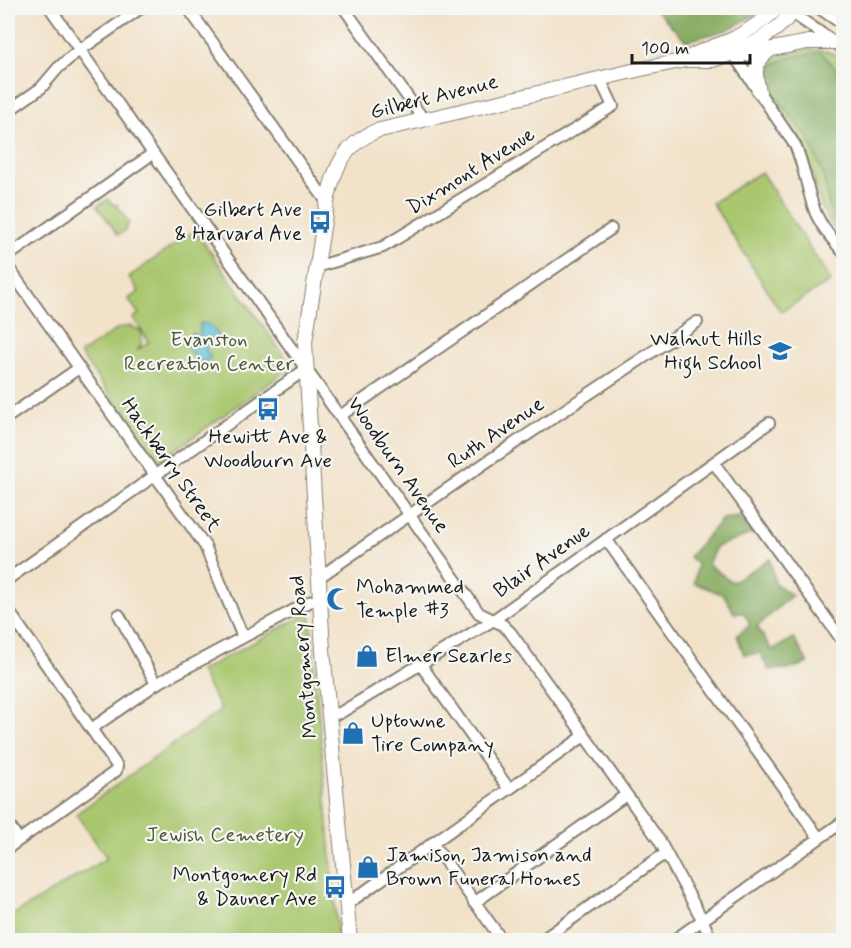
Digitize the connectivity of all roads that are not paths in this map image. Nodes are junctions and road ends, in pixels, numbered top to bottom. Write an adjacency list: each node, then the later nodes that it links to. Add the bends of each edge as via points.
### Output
1 (50, 8): 10 (street, Woodburn Avenue)
2 (141, 8): 10 (street)
3 (189, 8): 19 (street)
4 (344, 8): 17 (street)
5 (777, 8): 11 (main road, Gilbert Avenue)
6 (819, 8): 8 (street)
7 (792, 9): 9 (street); 11 (main road, Gilbert Avenue, via 777,28 757,42)
8 (843, 25)
9 (839, 46): 12 (main road, via 807,42)
10 (80, 50): 16 (street, via 41,87); 18 (street, Woodburn Avenue)
11 (731, 50): 12 (main road); 13 (main road, Gilbert Avenue, via 698,52); 13 (main road, Gilbert Avenue, via 713,60); 15 (street)
12 (770, 50): 15 (main road, via 761,57 756,69)
13 (686, 60): 14 (main road, Gilbert Avenue)
14 (600, 79): 17 (main road, Gilbert Avenue); 24 (street, Dixmont Avenue, via 613,106 383,248)
15 (759, 91): 21 (street, via 795,145 816,213)
16 (8, 111)
17 (424, 120): 19 (main road, Gilbert Avenue, via 376,131 357,141 340,161)
18 (152, 154): 22 (street); 27 (street, Woodburn Avenue)
19 (327, 202): 24 (main road, Gilbert Avenue)
20 (612, 229): 28 (street)
21 (843, 253)
22 (8, 256)
23 (8, 267): 26 (street, Hackberry Street)
24 (316, 267): 27 (main road, Gilbert Avenue, via 305,342)
25 (697, 322): 33 (street, Ruth Avenue)
26 (79, 368): 29 (street); 32 (street, Hackberry Street)
27 (306, 369): 28 (street, Woodburn Avenue); 32 (street); 35 (main road, Montgomery Road)
28 (340, 416): 33 (street, Woodburn Avenue)
29 (8, 417)
30 (769, 423): 31 (street, Blair Avenue)
31 (714, 463): 34 (street, Blair Avenue); 42 (street)
32 (155, 476): 36 (street); 41 (street, Hackberry Street, via 205,546)
33 (408, 516): 35 (street, Ruth Avenue); 40 (street, Woodburn Avenue, via 479,613)
34 (606, 539): 40 (street, Blair Avenue); 52 (street)
35 (318, 578): 37 (main road, Montgomery Road)
36 (8, 579)
37 (319, 599): 41 (street); 45 (main road, Montgomery Road)
38 (8, 610): 46 (street)
39 (119, 615): 44 (street)
40 (492, 621): 43 (street, Blair Avenue); 47 (street, Woodburn Avenue, via 511,633)
41 (243, 637): 44 (street)
42 (843, 643)
43 (421, 665): 45 (street, Blair Avenue, via 340,713); 48 (street)
44 (156, 684): 46 (street)
45 (329, 715): 58 (main road, Montgomery Road)
46 (91, 729): 53 (street, via 117,766 116,771)
47 (584, 736): 48 (street); 49 (street, Woodburn Avenue)
48 (509, 789): 54 (street)
49 (626, 795): 56 (street, Woodburn Avenue); 57 (street)
50 (843, 821): 52 (street)
51 (8, 824): 53 (street)
52 (819, 838): 59 (street)
53 (19, 840): 55 (street)
54 (432, 843): 57 (street); 58 (street)
55 (8, 848)
56 (667, 855): 59 (street, Woodburn Avenue); 62 (street)
57 (474, 903): 61 (street)
58 (347, 904): 60 (main road, Montgomery Road)
59 (703, 921): 63 (street); 64 (street, Woodburn Avenue)
60 (350, 940)
61 (502, 940)
62 (542, 940)
63 (674, 940)
64 (711, 940)

